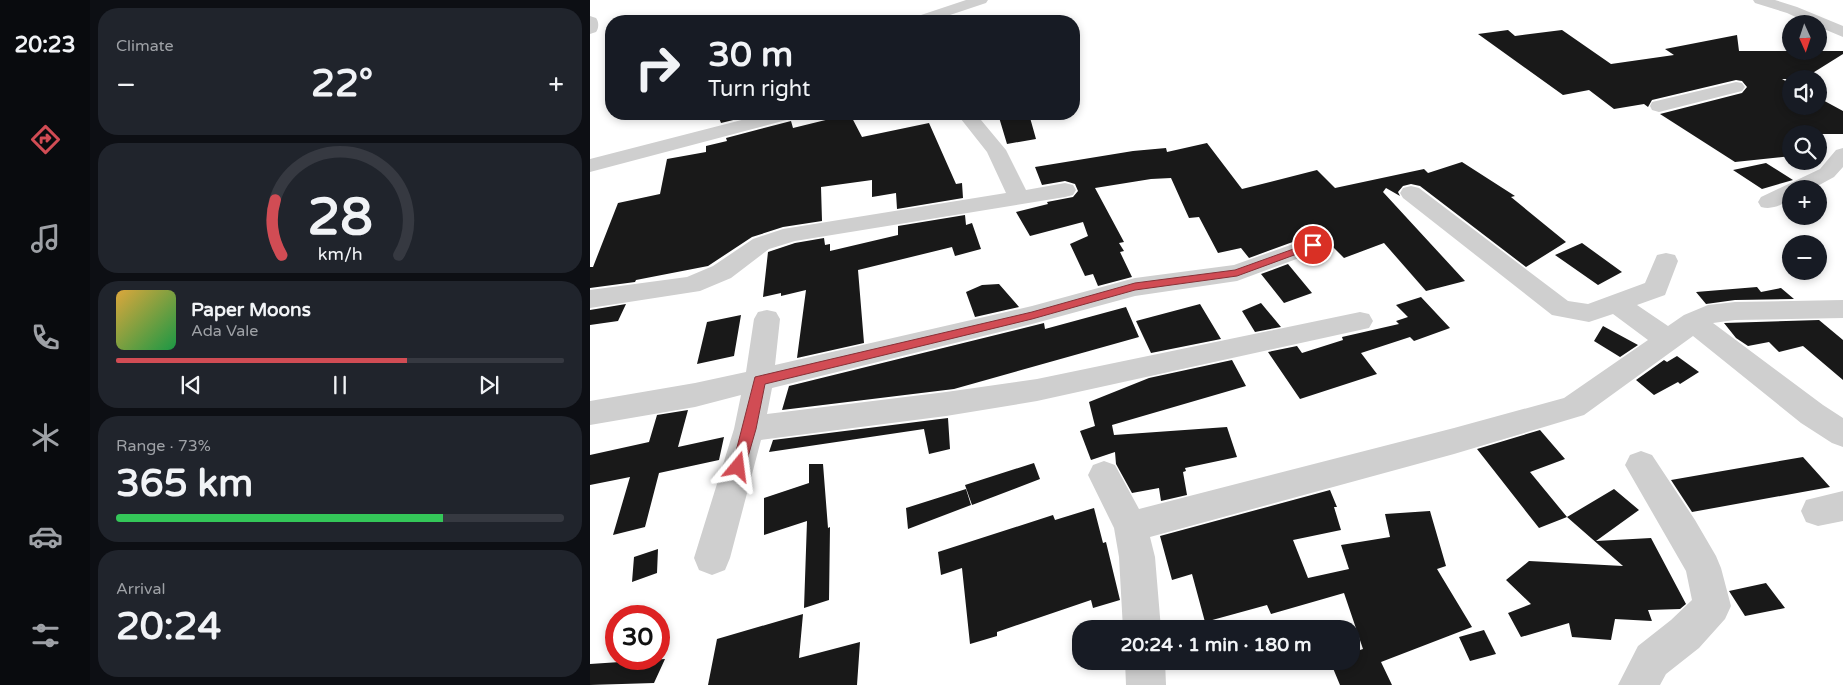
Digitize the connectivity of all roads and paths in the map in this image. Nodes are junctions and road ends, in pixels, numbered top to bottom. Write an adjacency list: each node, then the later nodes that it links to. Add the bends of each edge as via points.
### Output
1 (981, 0): 3 (street)
2 (1760, 0): 6 (street)
3 (935, 15)
4 (590, 21): 5 (street)
5 (590, 29)
6 (1843, 32)
7 (1736, 87): 8 (street)
8 (1659, 106)
9 (763, 120): 12 (street)
10 (971, 120): 17 (street, via 996,150)
11 (1843, 154): 13 (street, via 1827,173)
12 (590, 166)
13 (1813, 180)
14 (1065, 190): 17 (street)
15 (1411, 193): 22 (street, via 1561,309 1589,313)
16 (1782, 196): 18 (street)
17 (1019, 197): 21 (street, via 792,234 761,244 722,272 691,285)
18 (1769, 202)
19 (1313, 245): 27 (street, via 1237,273 1135,287 1032,316)
20 (1666, 261): 22 (street, via 1656,289)
21 (590, 299)
22 (1616, 304): 26 (street)
23 (1843, 309): 26 (street, via 1708,314)
24 (768, 318): 27 (street)
25 (1360, 321): 29 (street, via 1037,390)
26 (1681, 331): 30 (street); 33 (street, via 1573,407 1454,442)
27 (759, 380): 28 (street); 29 (street)
28 (590, 413)
29 (749, 429): 34 (street)
30 (1843, 434)
31 (1642, 465): 38 (street, via 1703,568 1712,606 1686,634 1652,660)
32 (1104, 475): 33 (street)
33 (1131, 526): 35 (street, via 1137,557)
34 (712, 558)
35 (1141, 620)
36 (1145, 670): 37 (street)
37 (1146, 685)
38 (1638, 685)

